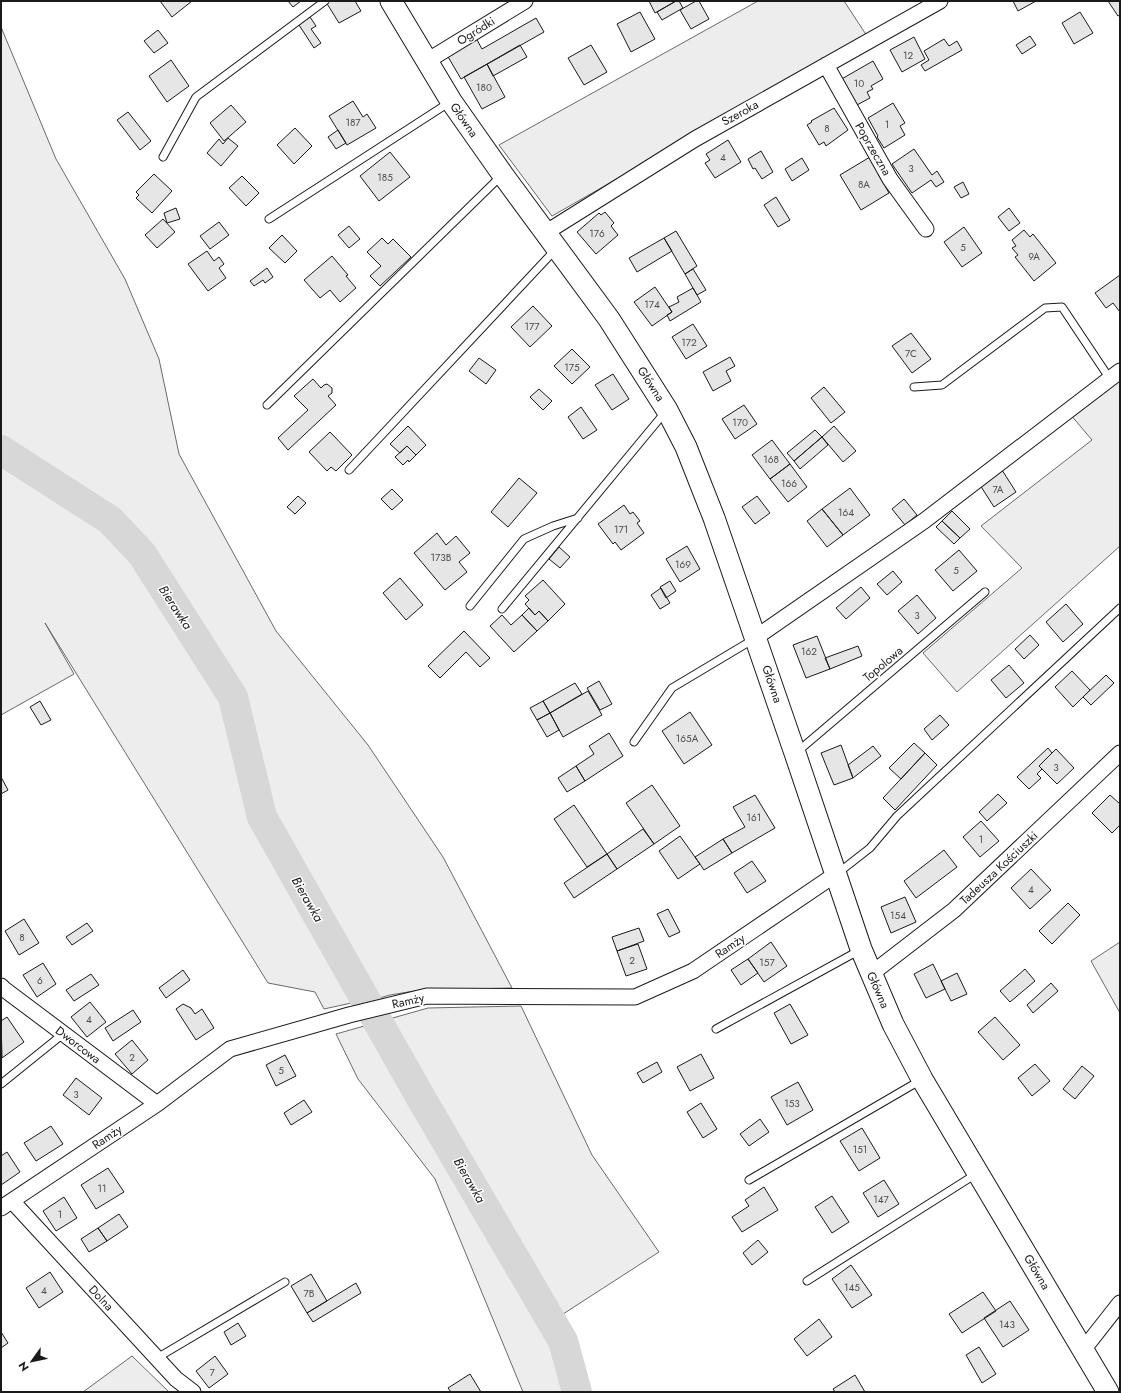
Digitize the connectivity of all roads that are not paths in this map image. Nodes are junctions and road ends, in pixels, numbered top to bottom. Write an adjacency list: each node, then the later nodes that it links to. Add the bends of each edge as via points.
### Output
1 (325, 1): 8 (lane, via 196,96)
2 (391, 1): 5 (main road, Główna)
3 (525, 1): 5 (street, Ogródki)
4 (940, 1): 6 (street, Szeroka)
5 (427, 61): 7 (main road, Główna)
6 (826, 65): 11 (street, Poprzeczna, via 890,179); 12 (street, Szeroka, via 696,139)
7 (451, 102): 9 (main road, Główna); 10 (lane)
8 (163, 157)
9 (502, 175): 12 (main road, Główna); 15 (lane)
10 (269, 219)
11 (926, 229)
12 (550, 241): 16 (main road, Główna, via 609,319); 17 (lane)
13 (1115, 375): 14 (lane, via 1062,307 1045,308 942,385); 23 (street, via 924,521)
14 (914, 387)
15 (267, 406)
16 (667, 410): 18 (lane); 23 (main road, Główna, via 686,447 714,518)
17 (349, 470)
18 (578, 518): 20 (lane, via 524,539); 22 (lane)
19 (985, 592): 25 (lane, Topolowa)
20 (470, 606)
21 (1120, 608): 27 (lane, via 897,816 870,848)
22 (502, 609)
23 (755, 638): 24 (lane, via 672,688); 25 (main road, Główna)
24 (634, 742)
25 (795, 753): 27 (main road, Główna)
26 (1120, 753): 29 (street, Tadeusza Kościuszki, via 954,910)
27 (836, 874): 28 (main road, Główna); 35 (street, Ramży, via 693,971 635,997 427,996 348,1015 230,1049)
28 (861, 949): 29 (main road, Główna); 31 (lane)
29 (871, 974): 33 (main road, Główna, via 893,1024)
30 (1, 986): 32 (street, Dworcowa)
31 (716, 1029)
32 (63, 1034): 34 (lane); 35 (street, Dworcowa)
33 (922, 1079): 36 (main road, Główna); 37 (lane)
34 (1, 1084)
35 (157, 1104): 38 (street, Ramży)
36 (978, 1173): 39 (lane); 42 (main road, Główna)
37 (750, 1180)
38 (7, 1204): 43 (street, Dolna)
39 (807, 1281)
40 (285, 1282): 43 (lane)
41 (1120, 1303): 42 (street)
42 (1083, 1350): 45 (main road, Główna)
43 (157, 1358): 44 (street, Dolna, via 176,1379)
44 (193, 1392)
45 (1108, 1392)

